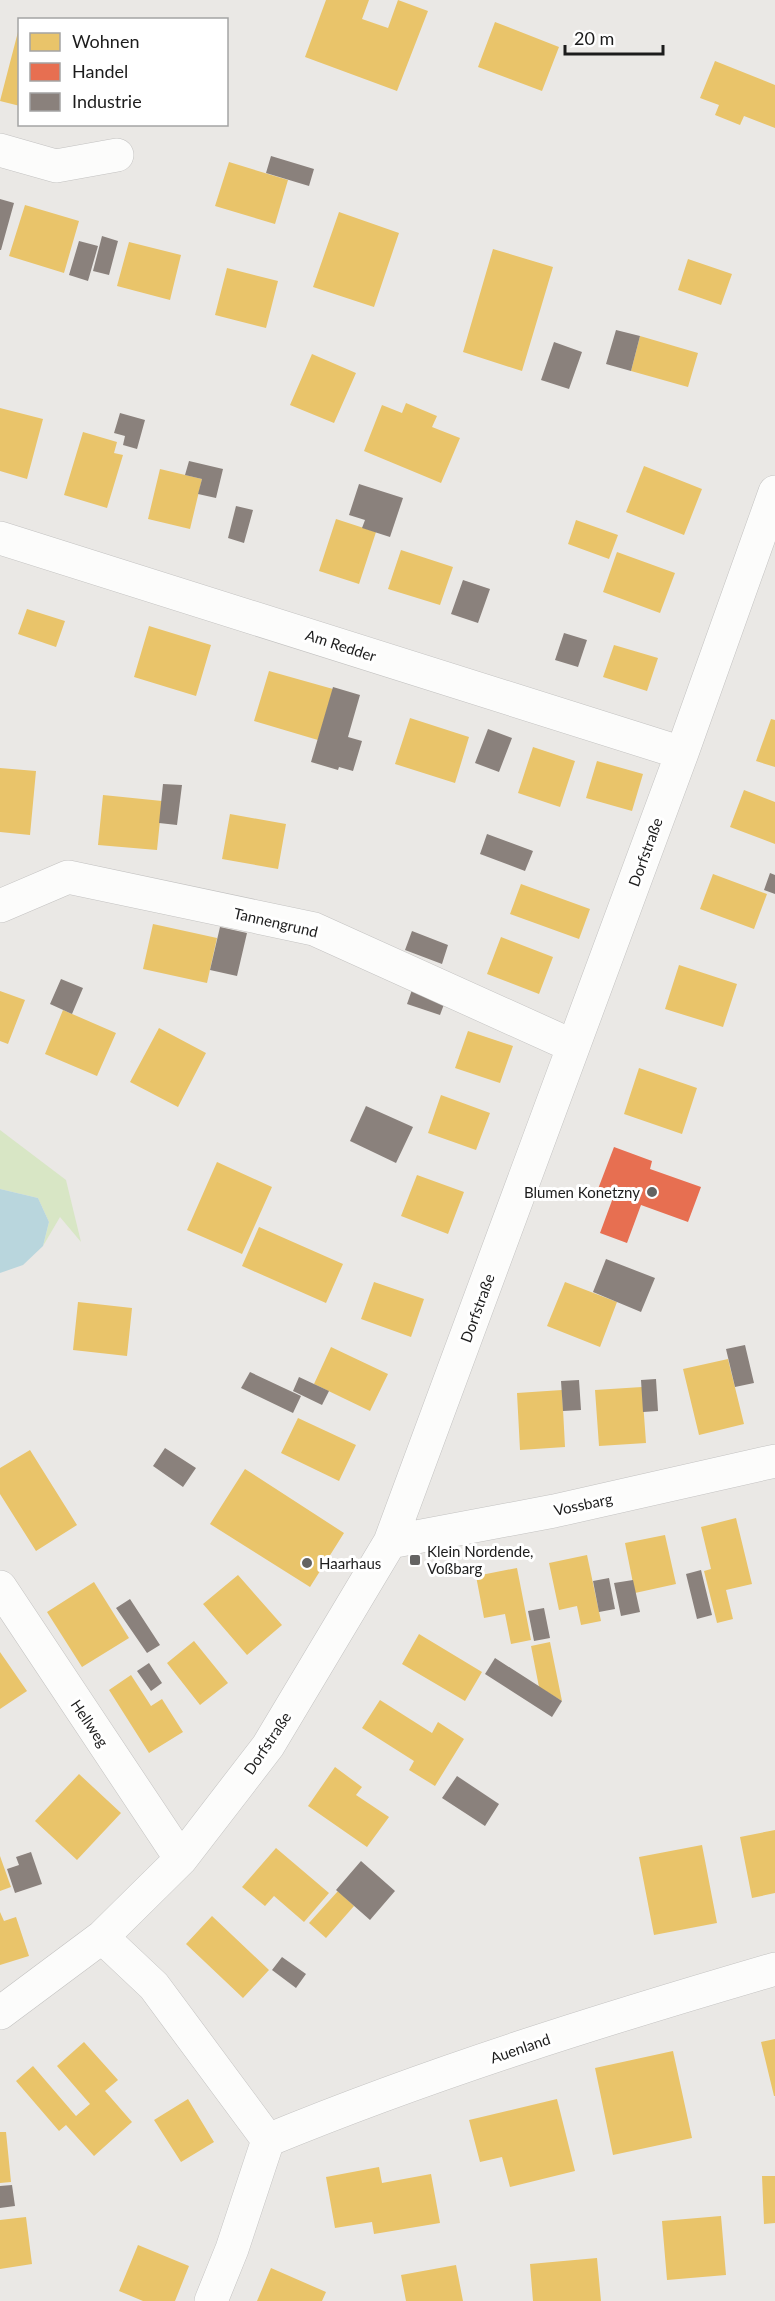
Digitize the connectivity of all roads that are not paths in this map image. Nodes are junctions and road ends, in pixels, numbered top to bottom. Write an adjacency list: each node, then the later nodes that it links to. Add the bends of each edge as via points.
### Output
1 (0, 150): 2 (street, via 56,166)
2 (117, 155)
3 (775, 492): 5 (street, Dorfstraße)
4 (0, 538): 5 (street, Am Redder)
5 (682, 753): 7 (street, Dorfstraße)
6 (0, 906): 7 (street, Tannengrund, via 68,877 314,929)
7 (573, 1046): 9 (street, Dorfstraße)
8 (775, 1461): 9 (street, Vossbarg)
9 (390, 1542): 11 (street, Dorfstraße, via 268,1746)
10 (0, 1587): 11 (street, Hellweg)
11 (181, 1859): 12 (street, Dorfstraße)
12 (102, 1936): 14 (street, Dorfstraße); 15 (street, via 154,1986)
13 (775, 1969): 15 (street, Auenland, via 559,2035 346,2108)
14 (0, 2013)
15 (268, 2140): 16 (street)
16 (211, 2301)

